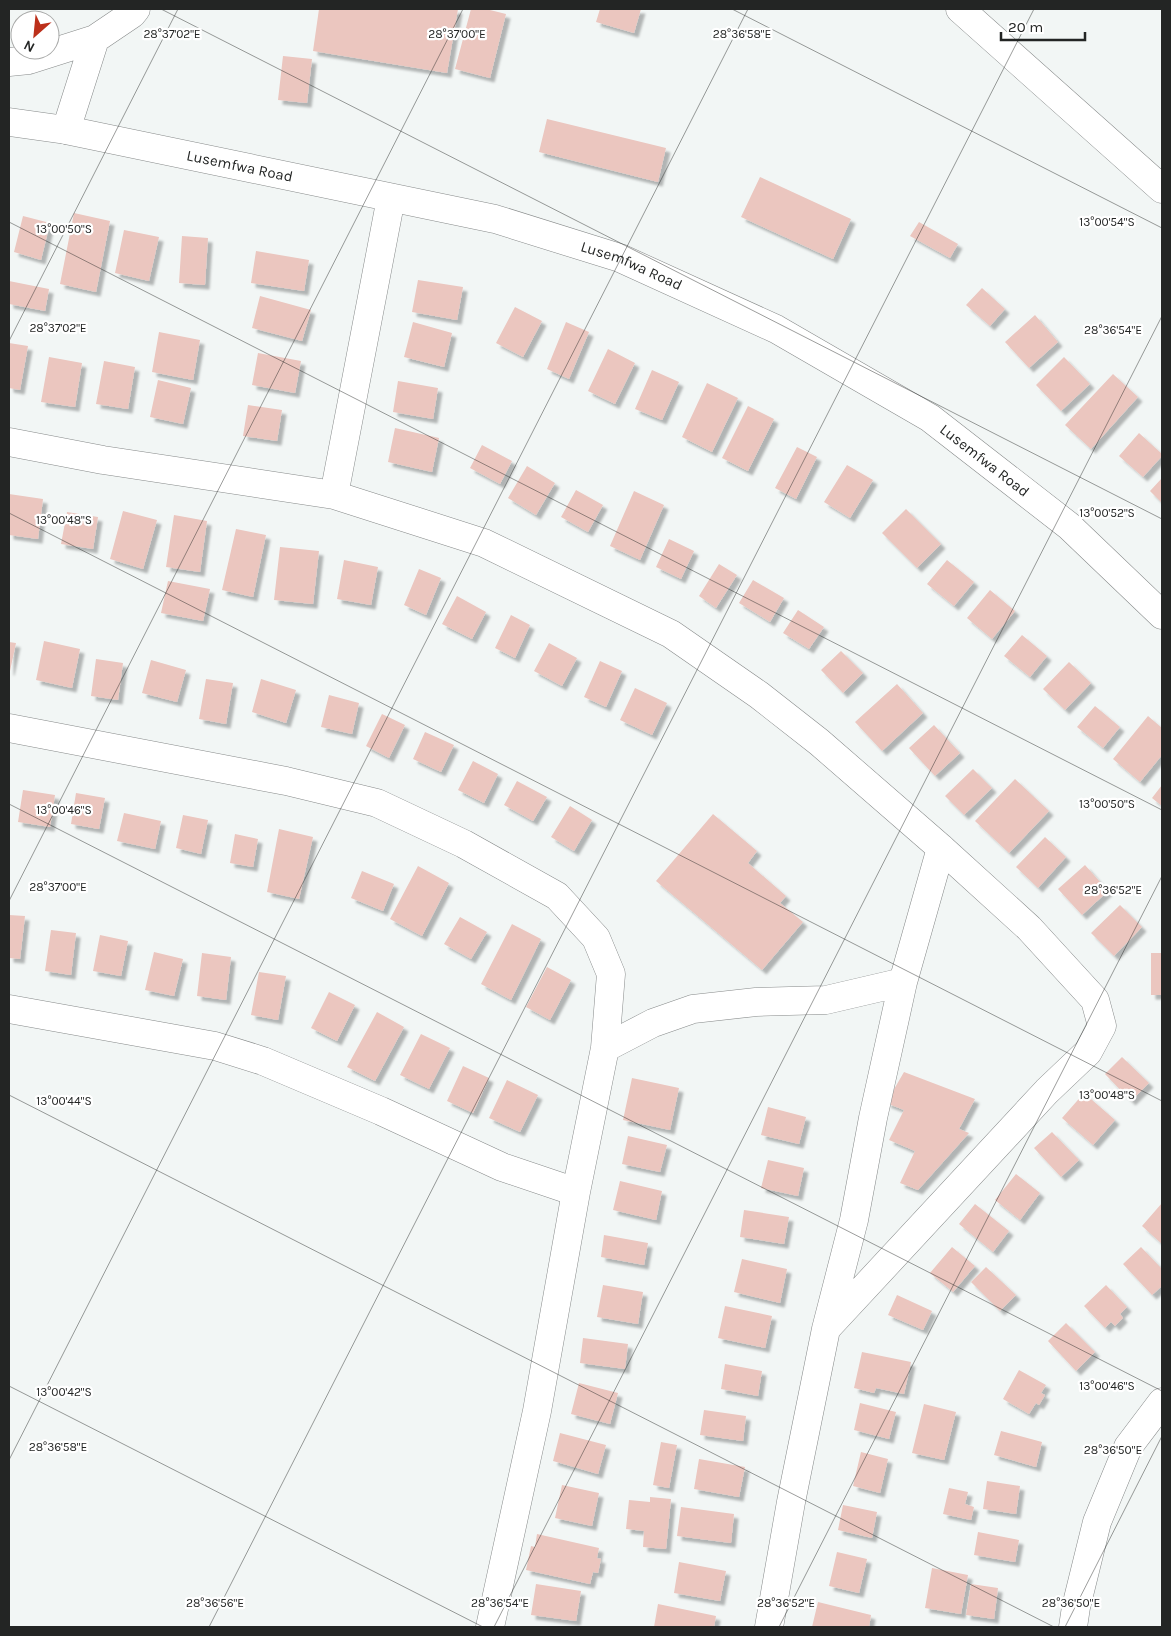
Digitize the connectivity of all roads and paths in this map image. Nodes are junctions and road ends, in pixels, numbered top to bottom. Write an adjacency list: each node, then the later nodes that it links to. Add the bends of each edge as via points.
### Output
1 (136, 9): 3 (street)
2 (960, 9): 7 (street)
3 (95, 40): 4 (street, via 28,60); 6 (street)
4 (9, 62)
5 (9, 122): 6 (street, Lusemfwa Road)
6 (66, 130): 8 (street, Lusemfwa Road)
7 (1162, 189)
8 (391, 198): 10 (street); 11 (street, Lusemfwa Road, via 495,219 620,258 776,329 930,418 1069,526)
9 (9, 442): 10 (street, via 103,460)
10 (334, 495): 13 (street, via 484,544 671,634 759,695 819,742)
11 (1162, 615)
12 (9, 728): 16 (street, via 286,782 376,803 464,844 557,896 596,938 611,974)
13 (941, 848): 14 (street); 18 (street, via 1029,928 1096,1000 1102,1026 1088,1052 1047,1091)
14 (903, 982): 16 (street, via 826,1000 756,1002 693,1009); 18 (street, via 854,1220)
15 (9, 1009): 17 (street, via 216,1046 263,1061 502,1167)
16 (605, 1048): 17 (street)
17 (576, 1192): 20 (street, via 537,1411)
18 (826, 1329): 21 (street)
19 (1162, 1402): 22 (street, via 1128,1447 1097,1522)
20 (490, 1627)
21 (769, 1627)
22 (1073, 1627)

